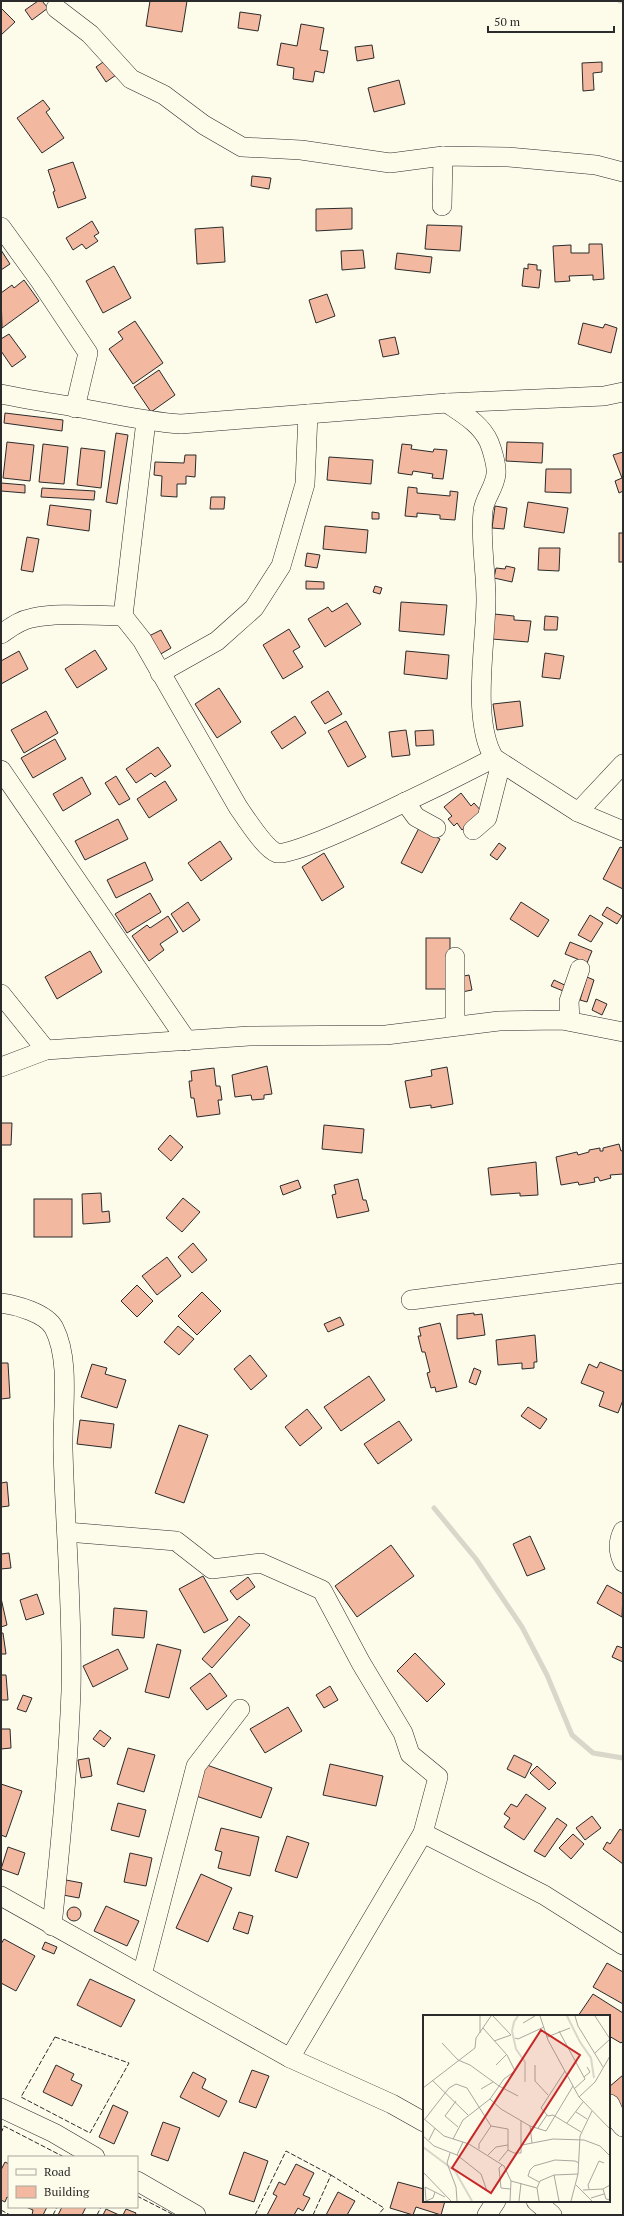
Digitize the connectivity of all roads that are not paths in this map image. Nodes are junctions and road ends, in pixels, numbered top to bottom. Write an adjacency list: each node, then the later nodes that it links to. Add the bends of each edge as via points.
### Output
1 (56, 8): 2 (street, via 90,34 131,79 164,95 204,125 242,147 301,150 390,163)
2 (443, 156): 3 (street, via 516,158 596,166); 4 (street)
3 (623, 172)
4 (442, 206)
5 (1, 227): 9 (street, via 88,353)
6 (623, 392): 8 (street, via 604,396)
7 (1, 394): 9 (street)
8 (448, 403): 10 (street); 15 (street, via 476,423 485,433 496,474 483,510 486,600 481,685 485,737)
9 (75, 408): 11 (street)
10 (308, 414): 11 (street, via 181,424); 14 (street, via 304,484 281,566 254,608 217,642)
11 (146, 422): 12 (street)
12 (123, 616): 13 (street, via 31,618); 14 (street, via 142,640)
13 (1, 634)
14 (160, 672): 18 (street, via 251,827 274,851 287,852)
15 (498, 760): 18 (street); 19 (street); 21 (street, via 487,818)
16 (623, 764): 19 (street)
17 (1, 770): 29 (street)
18 (405, 802): 20 (street, via 416,817)
19 (578, 812): 22 (street)
20 (436, 828)
21 (473, 830)
22 (623, 831)
23 (455, 957): 27 (street)
24 (580, 969): 26 (street, via 569,1001)
25 (1, 994): 30 (street)
26 (570, 1021): 27 (street, via 499,1021); 28 (street)
27 (455, 1026): 29 (street, via 386,1035 249,1036)
28 (623, 1032)
29 (187, 1041): 30 (street)
30 (46, 1050): 31 (street)
31 (1, 1067)
32 (623, 1273): 33 (street)
33 (410, 1300)
34 (1, 1303): 36 (street, via 32,1310 53,1326 63,1358 63,1449)
35 (623, 1531): 37 (street, via 619,1540)
36 (67, 1532): 39 (street, via 176,1541 212,1569 261,1563 322,1590 361,1663 403,1733 410,1754 438,1777); 41 (street, via 71,1595 70,1692 60,1854)
37 (623, 1562)
38 (240, 1709): 43 (street, via 196,1766)
39 (423, 1834): 42 (street, via 544,1895); 44 (street)
40 (1, 1896): 41 (street)
41 (52, 1926): 43 (street)
42 (623, 1944)
43 (142, 1975): 44 (street)
44 (290, 2058): 47 (street, via 392,2104)
45 (610, 2104): 48 (street)
46 (1, 2108): 49 (street)
47 (423, 2121)
48 (623, 2127)
49 (93, 2156)
50 (138, 2182): 52 (street)
51 (495, 2202): 53 (street)
52 (196, 2215)
53 (487, 2215)

